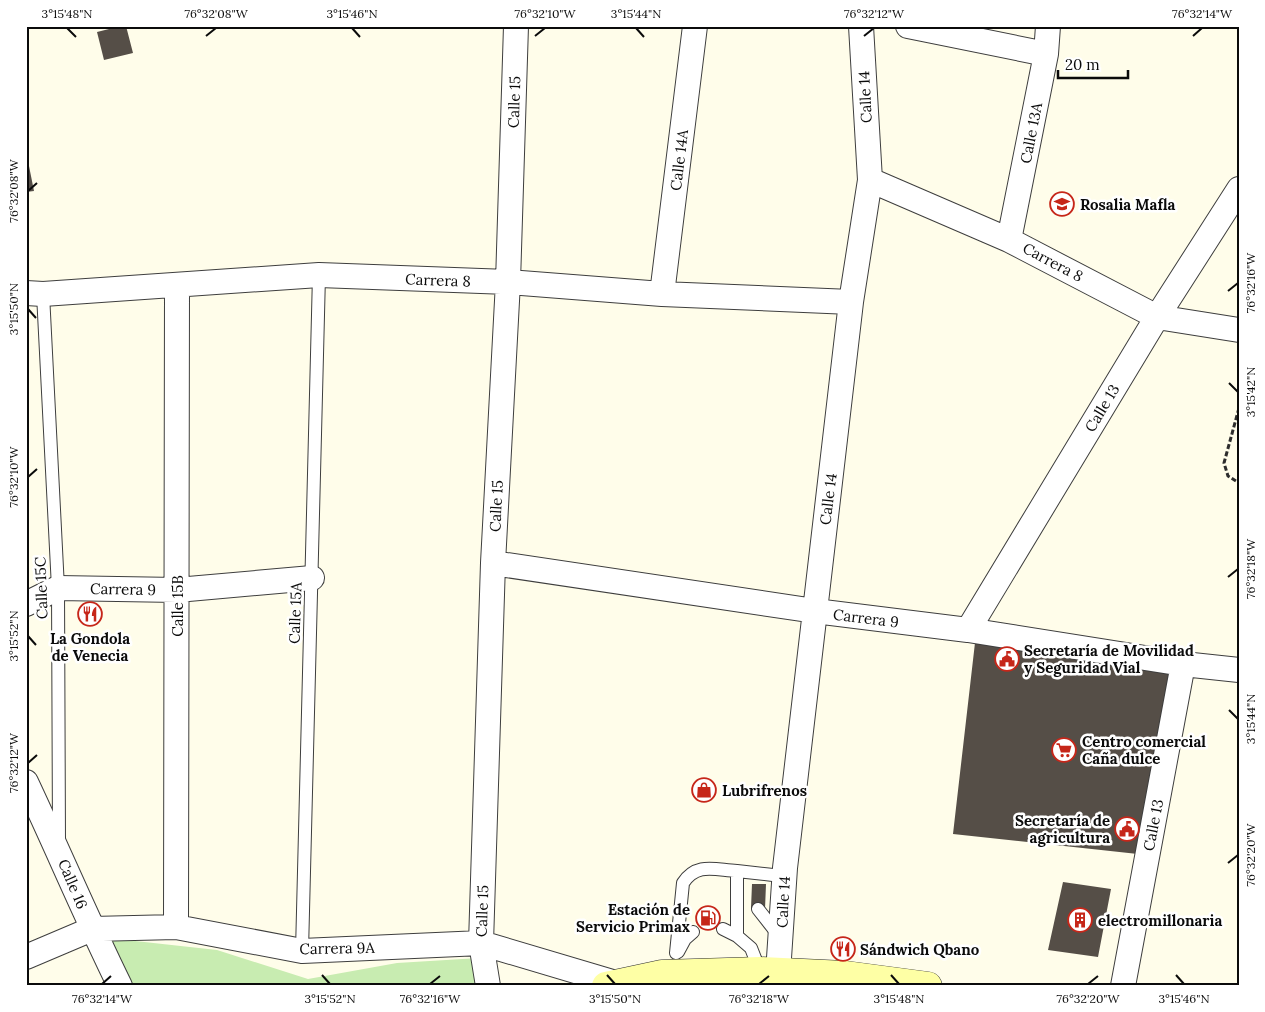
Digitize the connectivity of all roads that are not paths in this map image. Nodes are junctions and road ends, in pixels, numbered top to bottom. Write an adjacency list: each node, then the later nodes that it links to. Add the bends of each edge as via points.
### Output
1 (516, 26): 11 (street, Calle 15)
2 (695, 26): 14 (street, Calle 14A)
3 (861, 26): 7 (street, Calle 14)
4 (908, 26): 6 (street)
5 (1048, 26): 6 (street, Calle 13A)
6 (1046, 54): 9 (street, Calle 13A)
7 (870, 180): 9 (street, Carrera 8); 15 (street, Calle 14)
8 (1239, 189): 16 (street, Calle 13)
9 (1009, 240): 16 (street, Carrera 8)
10 (319, 275): 11 (street, Carrera 8); 12 (street, Carrera 8); 19 (lane, Calle 15A)
11 (508, 282): 14 (street, Carrera 8); 18 (street, Calle 15)
12 (177, 286): 13 (street, Carrera 8); 21 (street, Calle 15B)
13 (35, 294): 20 (lane, Calle 15C)
14 (662, 294): 15 (street, Carrera 8)
15 (851, 302): 23 (street, Calle 14)
16 (1157, 317): 17 (street, Carrera 8); 24 (street, Calle 13)
17 (1239, 330)
18 (493, 562): 23 (street, Carrera 9); 39 (street, Calle 15)
19 (312, 578): 21 (street, Carrera 9); 40 (lane, Calle 15A)
20 (58, 588): 21 (street, Carrera 9); 22 (street, Carrera 9); 28 (lane, Calle 15C)
21 (177, 590): 33 (street, Calle 15B)
22 (26, 604)
23 (815, 612): 24 (street, Carrera 9); 30 (street, Calle 14)
24 (968, 630): 25 (street, Carrera 9)
25 (1183, 664): 26 (street, Carrera 9); 49 (street, Calle 13)
26 (1239, 670)
27 (26, 782): 28 (street, Calle 16)
28 (59, 852): 34 (street, Calle 16)
29 (738, 870): 30 (lane); 37 (lane); 42 (lane, via 699,869 689,874 683,883)
30 (779, 871): 31 (lane); 38 (street, Calle 14)
31 (757, 884)
32 (758, 909): 38 (lane)
33 (176, 926): 34 (street, Carrera 9A); 40 (street, Carrera 9A)
34 (92, 929): 41 (street, Carrera 9A); 46 (street, Calle 16)
35 (723, 929): 37 (lane)
36 (693, 932): 42 (lane)
37 (737, 936): 43 (lane)
38 (781, 938): 43 (street, Calle 14)
39 (481, 943): 40 (street, Carrera 9A); 45 (street, Carrera 9A); 47 (street, Calle 15)
40 (302, 951)
41 (26, 957)
42 (669, 964): 43 (main road); 45 (main road)
43 (769, 972): 44 (main road)
44 (844, 980): 48 (main road)
45 (613, 985)
46 (120, 986)
47 (488, 986)
48 (928, 986)
49 (1123, 986)

